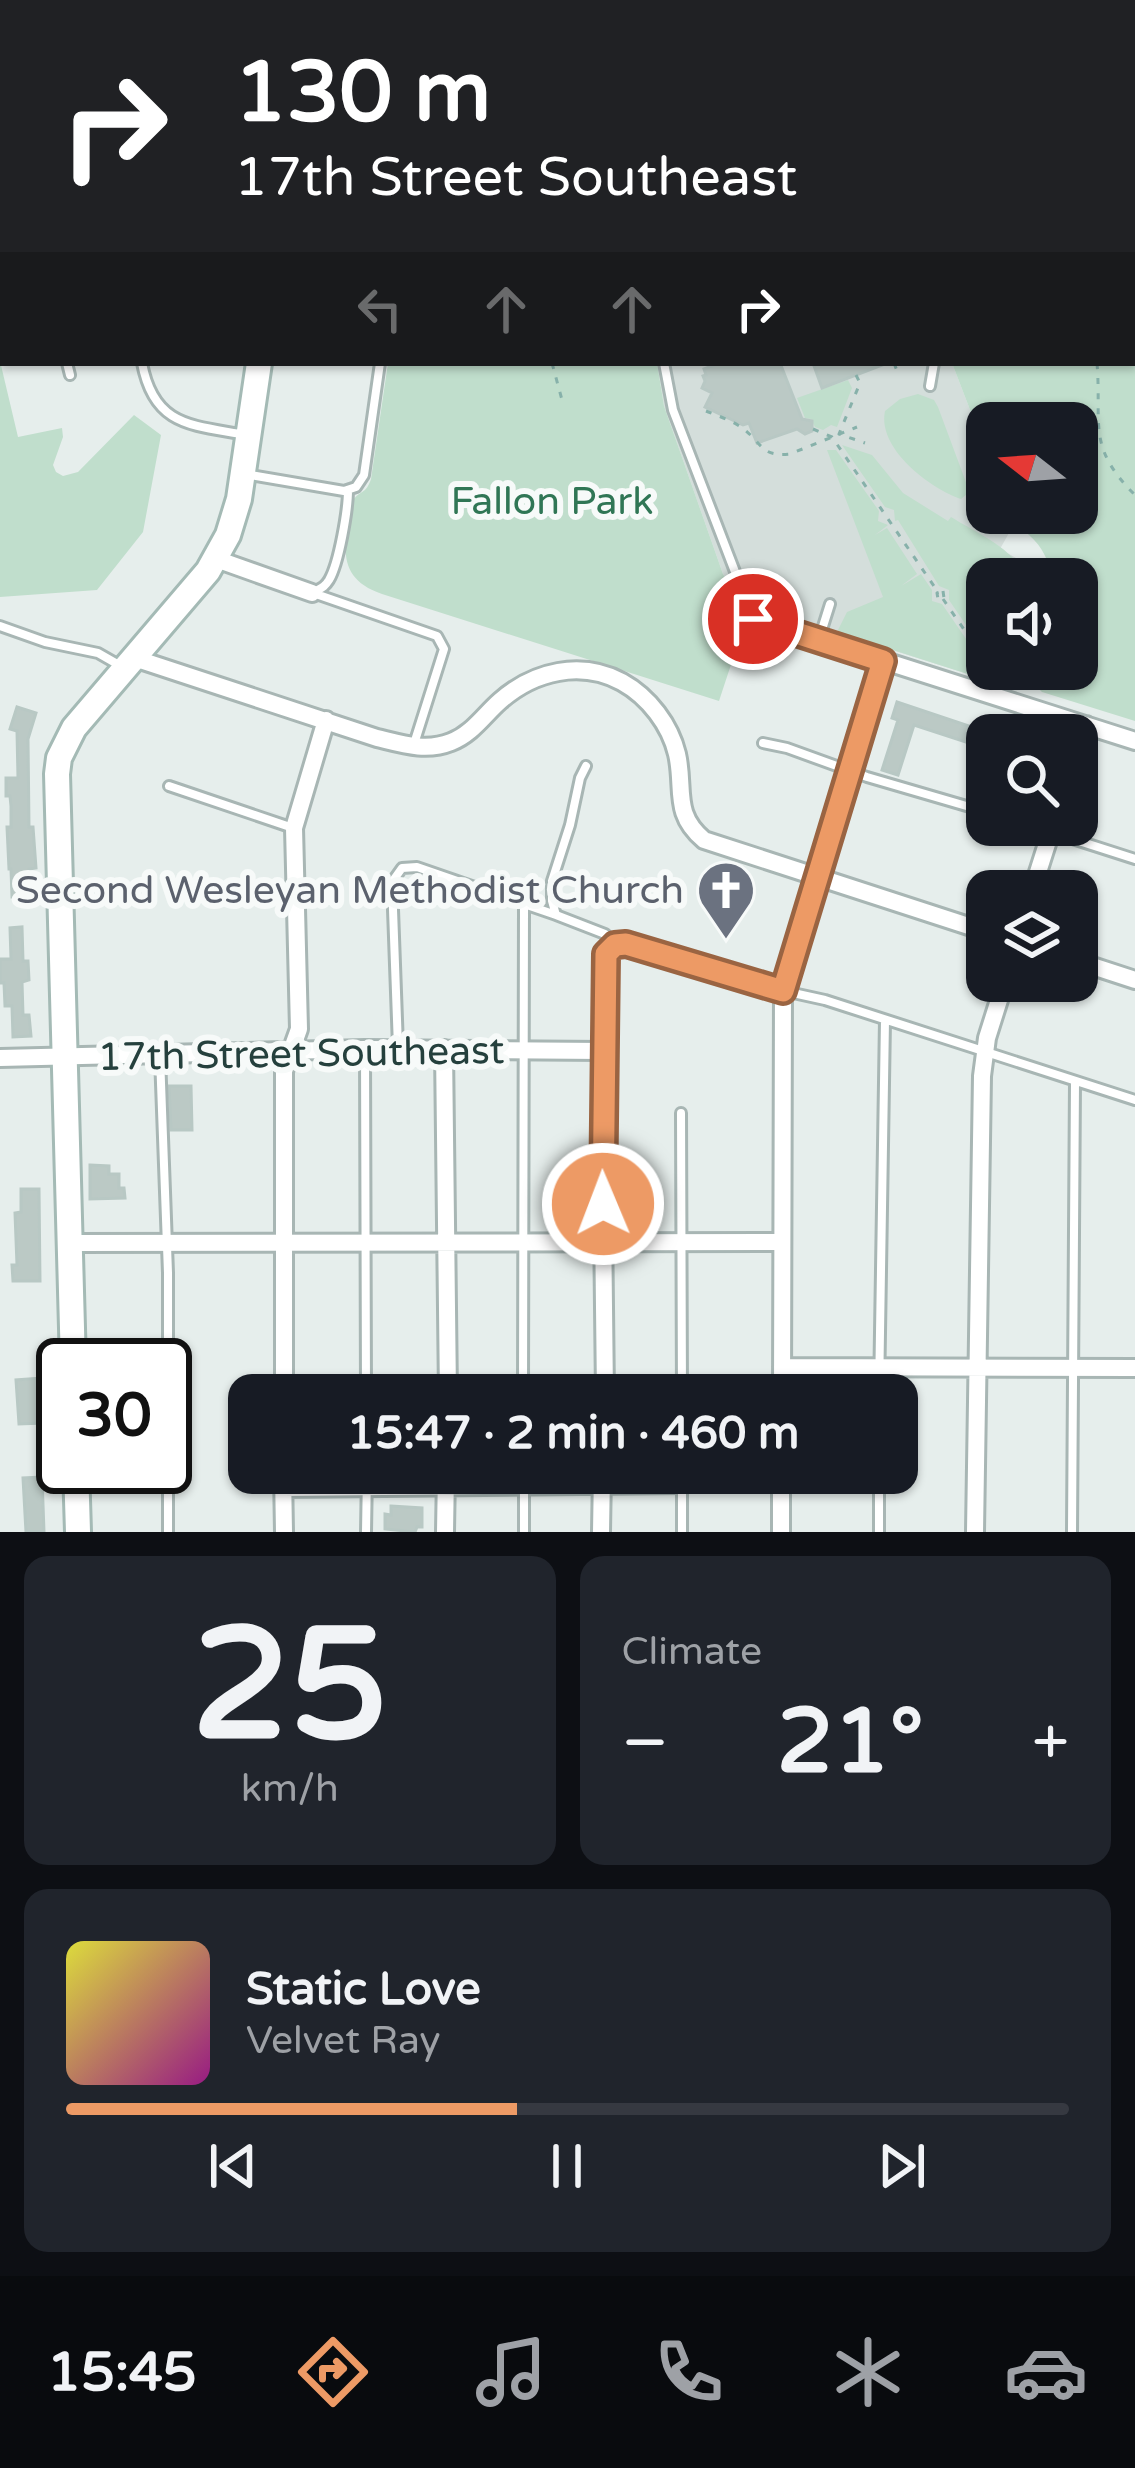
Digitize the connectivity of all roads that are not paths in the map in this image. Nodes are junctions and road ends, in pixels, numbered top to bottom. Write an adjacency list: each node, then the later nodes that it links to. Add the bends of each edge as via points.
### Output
1 (68, 366): 7 (lane)
2 (143, 366): 9 (lane, via 163,411)
3 (259, 366): 9 (street)
4 (380, 366): 11 (lane, via 364,475)
5 (665, 366): 15 (lane, via 673,410)
6 (933, 366): 8 (lane)
7 (70, 375)
8 (930, 386)
9 (248, 436): 10 (street)
10 (242, 474): 11 (lane); 12 (street)
11 (348, 490): 13 (lane, via 331,576)
12 (216, 559): 13 (street); 19 (street)
13 (312, 593): 25 (lane, via 442,643)
14 (830, 604): 17 (lane)
15 (753, 619): 17 (street)
16 (0, 626): 19 (lane)
17 (819, 640): 18 (street)
18 (883, 661): 20 (street); 27 (street)
19 (129, 664): 21 (street); 51 (street, via 59,758)
20 (1051, 714)
21 (326, 720): 25 (street); 30 (street)
22 (1098, 729): 23 (street)
23 (1135, 741)
24 (763, 743): 27 (lane)
25 (413, 747): 33 (street, via 456,740 536,679 570,670 608,676 662,719 694,831)
26 (586, 766): 35 (lane, via 552,880)
27 (850, 770): 29 (lane); 33 (street)
28 (169, 786): 30 (lane)
29 (966, 806)
30 (294, 828): 46 (street)
31 (1098, 845): 32 (lane)
32 (1135, 859)
33 (816, 878): 36 (street); 40 (street)
34 (524, 904): 35 (lane); 44 (lane, via 417,867 395,874); 47 (lane)
35 (556, 915): 37 (lane)
36 (966, 925)
37 (615, 945): 40 (street); 48 (street, via 604,966)
38 (1098, 968): 39 (street)
39 (1135, 980)
40 (783, 991): 42 (lane); 60 (street)
41 (999, 1002): 49 (street)
42 (885, 1020): 49 (lane); 67 (lane)
43 (365, 1049): 44 (street, 17th Street Southeast); 46 (street, 17th Street Southeast); 56 (lane)
44 (398, 1049): 45 (street, 17th Street Southeast)
45 (444, 1049): 47 (street, 17th Street Southeast); 58 (street)
46 (292, 1050): 50 (street, 17th Street Southeast); 64 (street, via 284,1071)
47 (524, 1050): 48 (street, 17th Street Southeast); 62 (lane)
48 (603, 1051): 59 (street)
49 (984, 1052): 53 (lane); 68 (street)
50 (160, 1056): 51 (street, 17th Street Southeast); 63 (lane)
51 (64, 1057): 52 (street, 17th Street Southeast); 61 (street)
52 (0, 1058)
53 (1075, 1082): 54 (lane); 70 (lane)
54 (1135, 1100)
55 (681, 1113): 57 (lane)
56 (365, 1241): 58 (street); 64 (street); 72 (lane)
57 (682, 1241): 59 (street); 60 (street); 76 (lane)
58 (447, 1242): 62 (street); 73 (street)
59 (603, 1242): 62 (street); 75 (street)
60 (782, 1242): 66 (street)
61 (70, 1243): 63 (street); 65 (street)
62 (525, 1243): 74 (lane)
63 (165, 1244): 64 (street); 89 (lane)
64 (284, 1245): 71 (street)
65 (72, 1338)
66 (782, 1367): 67 (street); 77 (street)
67 (879, 1367): 68 (street); 78 (lane)
68 (977, 1368): 70 (street); 98 (street)
69 (1135, 1368): 70 (street)
70 (1074, 1369): 99 (lane)
71 (284, 1374)
72 (366, 1374)
73 (448, 1374)
74 (523, 1374)
75 (605, 1374)
76 (682, 1374)
77 (782, 1374)
78 (879, 1374)
79 (77, 1494): 88 (street)
80 (284, 1494): 90 (street)
81 (366, 1494): 91 (lane)
82 (446, 1494): 92 (street)
83 (524, 1494): 93 (lane)
84 (602, 1494): 94 (street)
85 (682, 1494): 95 (lane)
86 (781, 1494): 96 (street)
87 (879, 1494): 97 (lane)
88 (78, 1532)
89 (168, 1532)
90 (284, 1532)
91 (366, 1532)
92 (445, 1532)
93 (524, 1532)
94 (601, 1532)
95 (682, 1532)
96 (781, 1532)
97 (879, 1532)
98 (975, 1532)
99 (1072, 1532)

